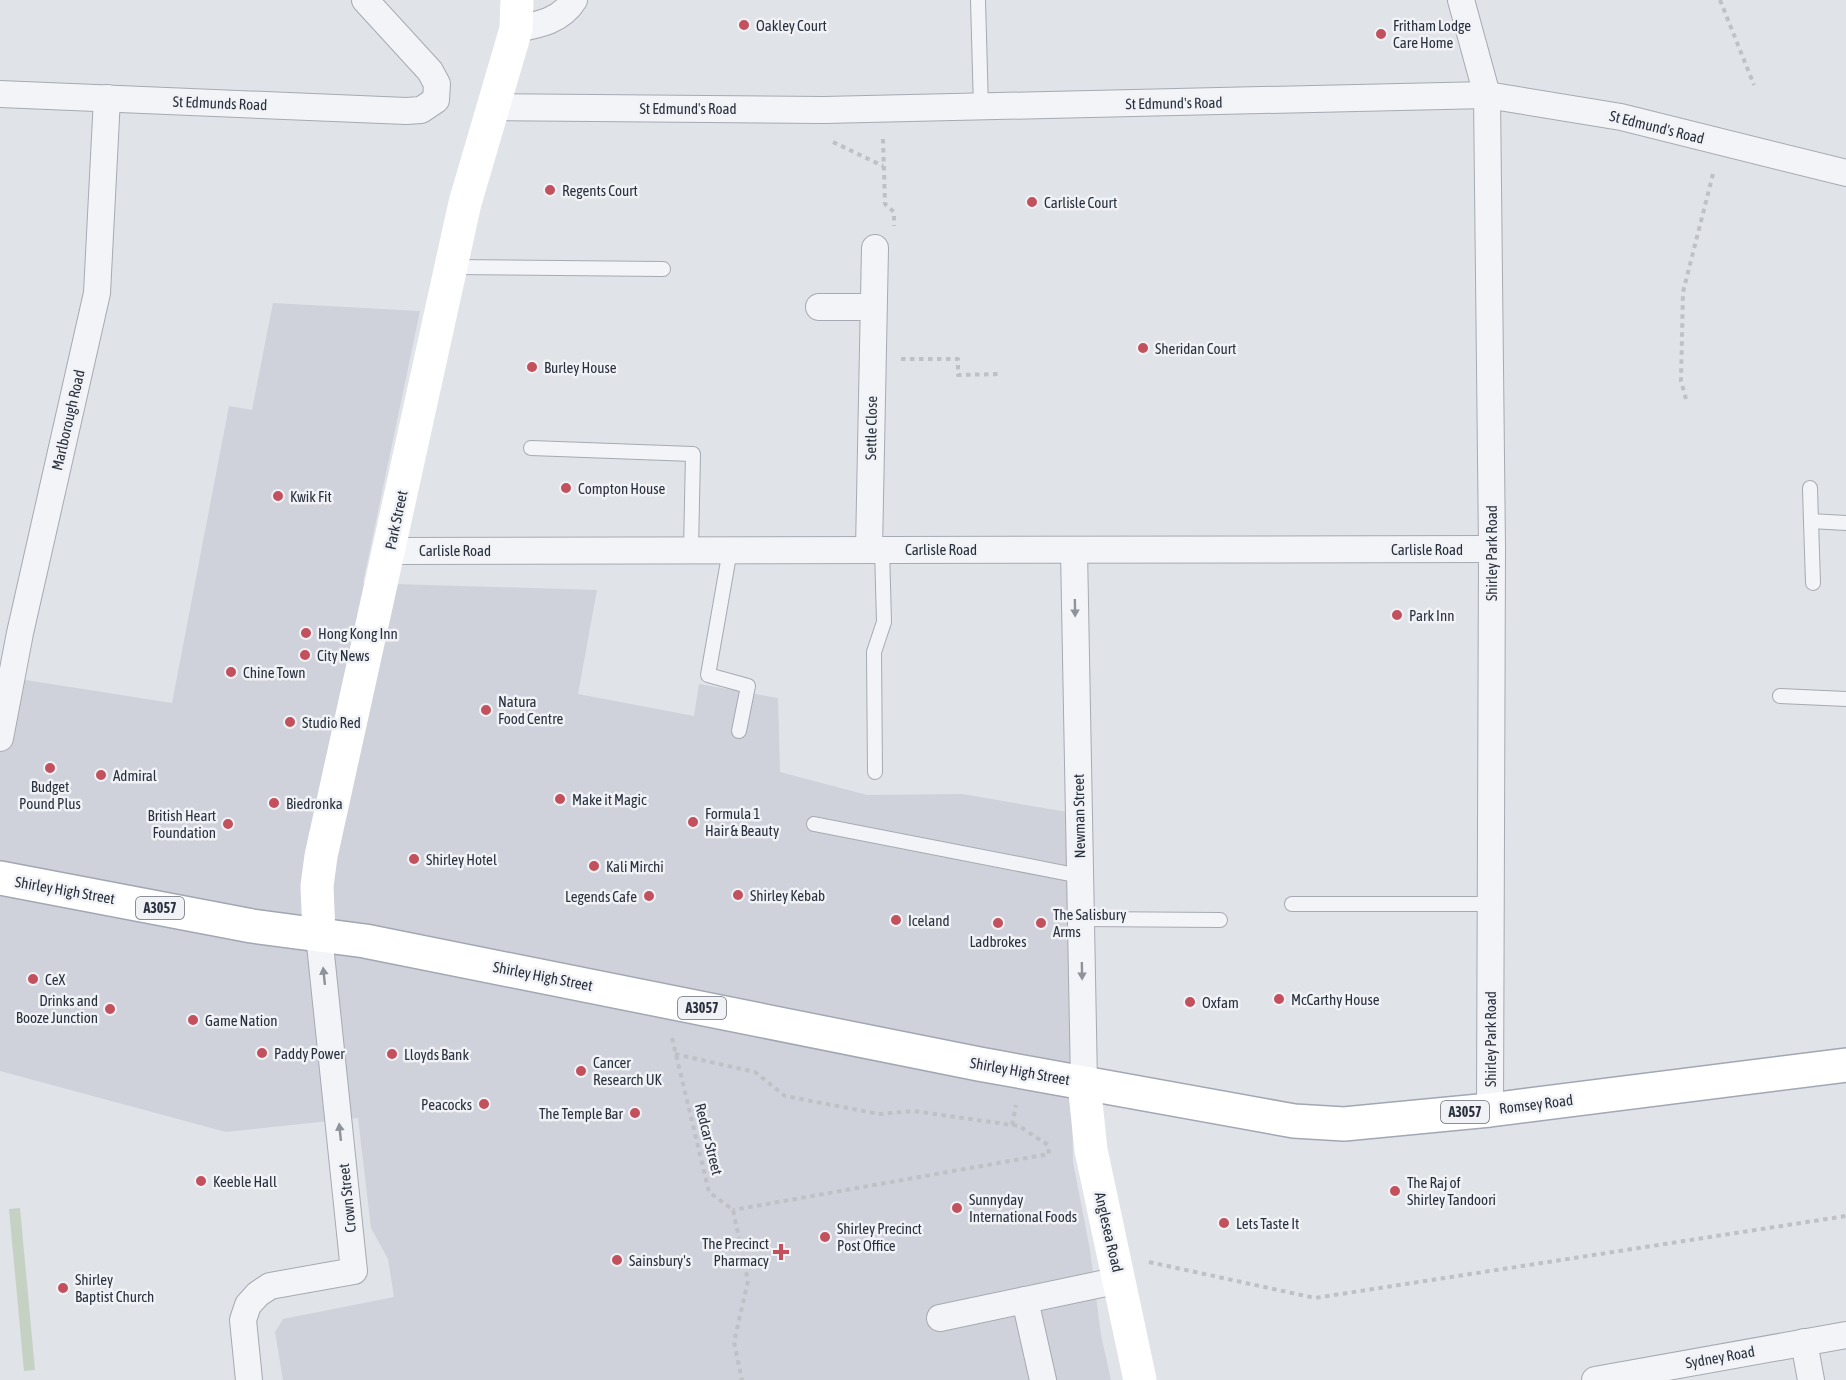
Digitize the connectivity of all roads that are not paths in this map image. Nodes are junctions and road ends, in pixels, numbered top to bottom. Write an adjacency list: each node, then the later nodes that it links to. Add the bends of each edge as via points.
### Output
1 (365, 0): 8 (street, St Edmunds Road, via 430,71 437,84 436,100 421,110)
2 (574, 0): 5 (street, via 548,23)
3 (978, 0): 10 (lane)
4 (1461, 0): 7 (street, Shirley Park Road)
5 (516, 15): 9 (main road, Park Street)
6 (0, 94): 8 (street, St Edmunds Road)
7 (1486, 95): 10 (street, St Edmund's Road); 11 (street, St Edmund's Road, via 1621,117); 22 (street, Shirley Park Road)
8 (107, 98): 31 (street, Marlborough Road, via 97,293)
9 (493, 107): 10 (street, St Edmund's Road); 13 (main road, Park Street)
10 (981, 108)
11 (1846, 173)
12 (875, 248): 16 (street, Settle Close)
13 (450, 267): 14 (lane); 23 (main road, Park Street)
14 (663, 269)
15 (819, 307): 16 (street)
16 (873, 307): 21 (street, Settle Close)
17 (531, 448): 24 (lane, via 693,454)
18 (1810, 488): 19 (lane)
19 (1811, 521): 20 (lane); 27 (lane)
20 (1846, 523)
21 (876, 549): 25 (street, Carlisle Road); 26 (street, Carlisle Road); 32 (lane, via 884,622 873,652)
22 (1492, 549): 26 (street, Carlisle Road); 37 (street, Shirley Park Road)
23 (390, 550): 24 (street, Carlisle Road); 40 (main road, Park Street, via 321,856 317,886)
24 (691, 550): 25 (street, Carlisle Road)
25 (730, 550): 30 (lane, via 708,675 748,686)
26 (1074, 550): 34 (street, Newman Street, one-way to 34)
27 (1813, 583)
28 (1780, 696): 29 (lane)
29 (1846, 699)
30 (739, 731)
31 (0, 738)
32 (875, 772)
33 (814, 824): 34 (lane)
34 (1080, 876): 38 (street, Newman Street)
35 (0, 878): 40 (main road, Shirley High Street / A3057, via 252,926)
36 (1293, 904): 37 (lane)
37 (1490, 904): 43 (street, Shirley Park Road)
38 (1081, 919): 39 (lane); 42 (street, Newman Street, one-way to 42)
39 (1220, 920)
40 (320, 935): 42 (main road, Shirley High Street / A3057); 50 (street, Crown Street, one-way to 40, via 243,1320 248,1305 270,1286 354,1271)
41 (1846, 1065): 43 (main road, Romsey Road / A3057)
42 (1084, 1083): 43 (main road, Romsey Road / A3057, via 1294,1121 1344,1124); 44 (main road, Anglesea Road, via 1091,1150)
43 (1490, 1110)
44 (1117, 1270): 45 (street); 52 (main road, Anglesea Road)
45 (1025, 1300): 46 (street); 51 (street)
46 (940, 1318)
47 (1846, 1335): 48 (street, Sydney Road)
48 (1804, 1342): 49 (street, Sydney Road); 54 (street)
49 (1644, 1376): 53 (street, Sydney Road)
50 (249, 1380)
51 (1043, 1380)
52 (1140, 1380)
53 (1595, 1380)
54 (1811, 1380)

